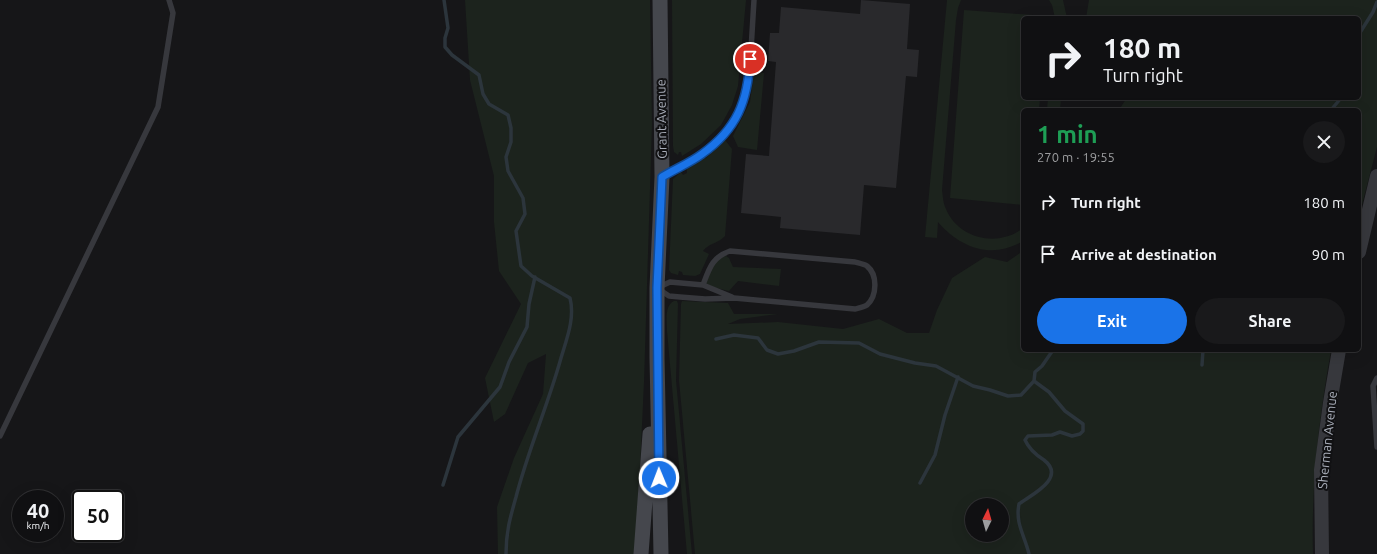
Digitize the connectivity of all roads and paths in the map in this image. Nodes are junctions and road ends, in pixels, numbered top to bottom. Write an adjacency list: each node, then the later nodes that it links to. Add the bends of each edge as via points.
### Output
1 (169, 0): 13 (lane, via 173,13 158,107)
2 (660, 0): 5 (main road, Grant Avenue)
3 (754, 0): 5 (lane, via 749,83 736,119 723,136 702,154)
4 (1377, 176): 6 (street)
5 (662, 177): 8 (main road, Grant Avenue)
6 (1361, 244)
7 (703, 286): 8 (lane, via 670,282); 9 (lane); 9 (lane, via 712,263 720,255 730,251 855,262 867,266 875,284 872,297 866,306 855,309)
8 (657, 288): 9 (lane, via 669,296); 11 (main road, Grant Avenue)
9 (734, 298)
10 (1339, 352): 17 (street, Sherman Avenue, via 1321,470)
11 (657, 358): 15 (main road, Grant Avenue); 16 (main road, Grant Avenue)
12 (1377, 378): 14 (lane, via 1373,386)
13 (0, 436)
14 (1377, 447)
15 (641, 554)
16 (661, 554)
17 (1322, 554)

